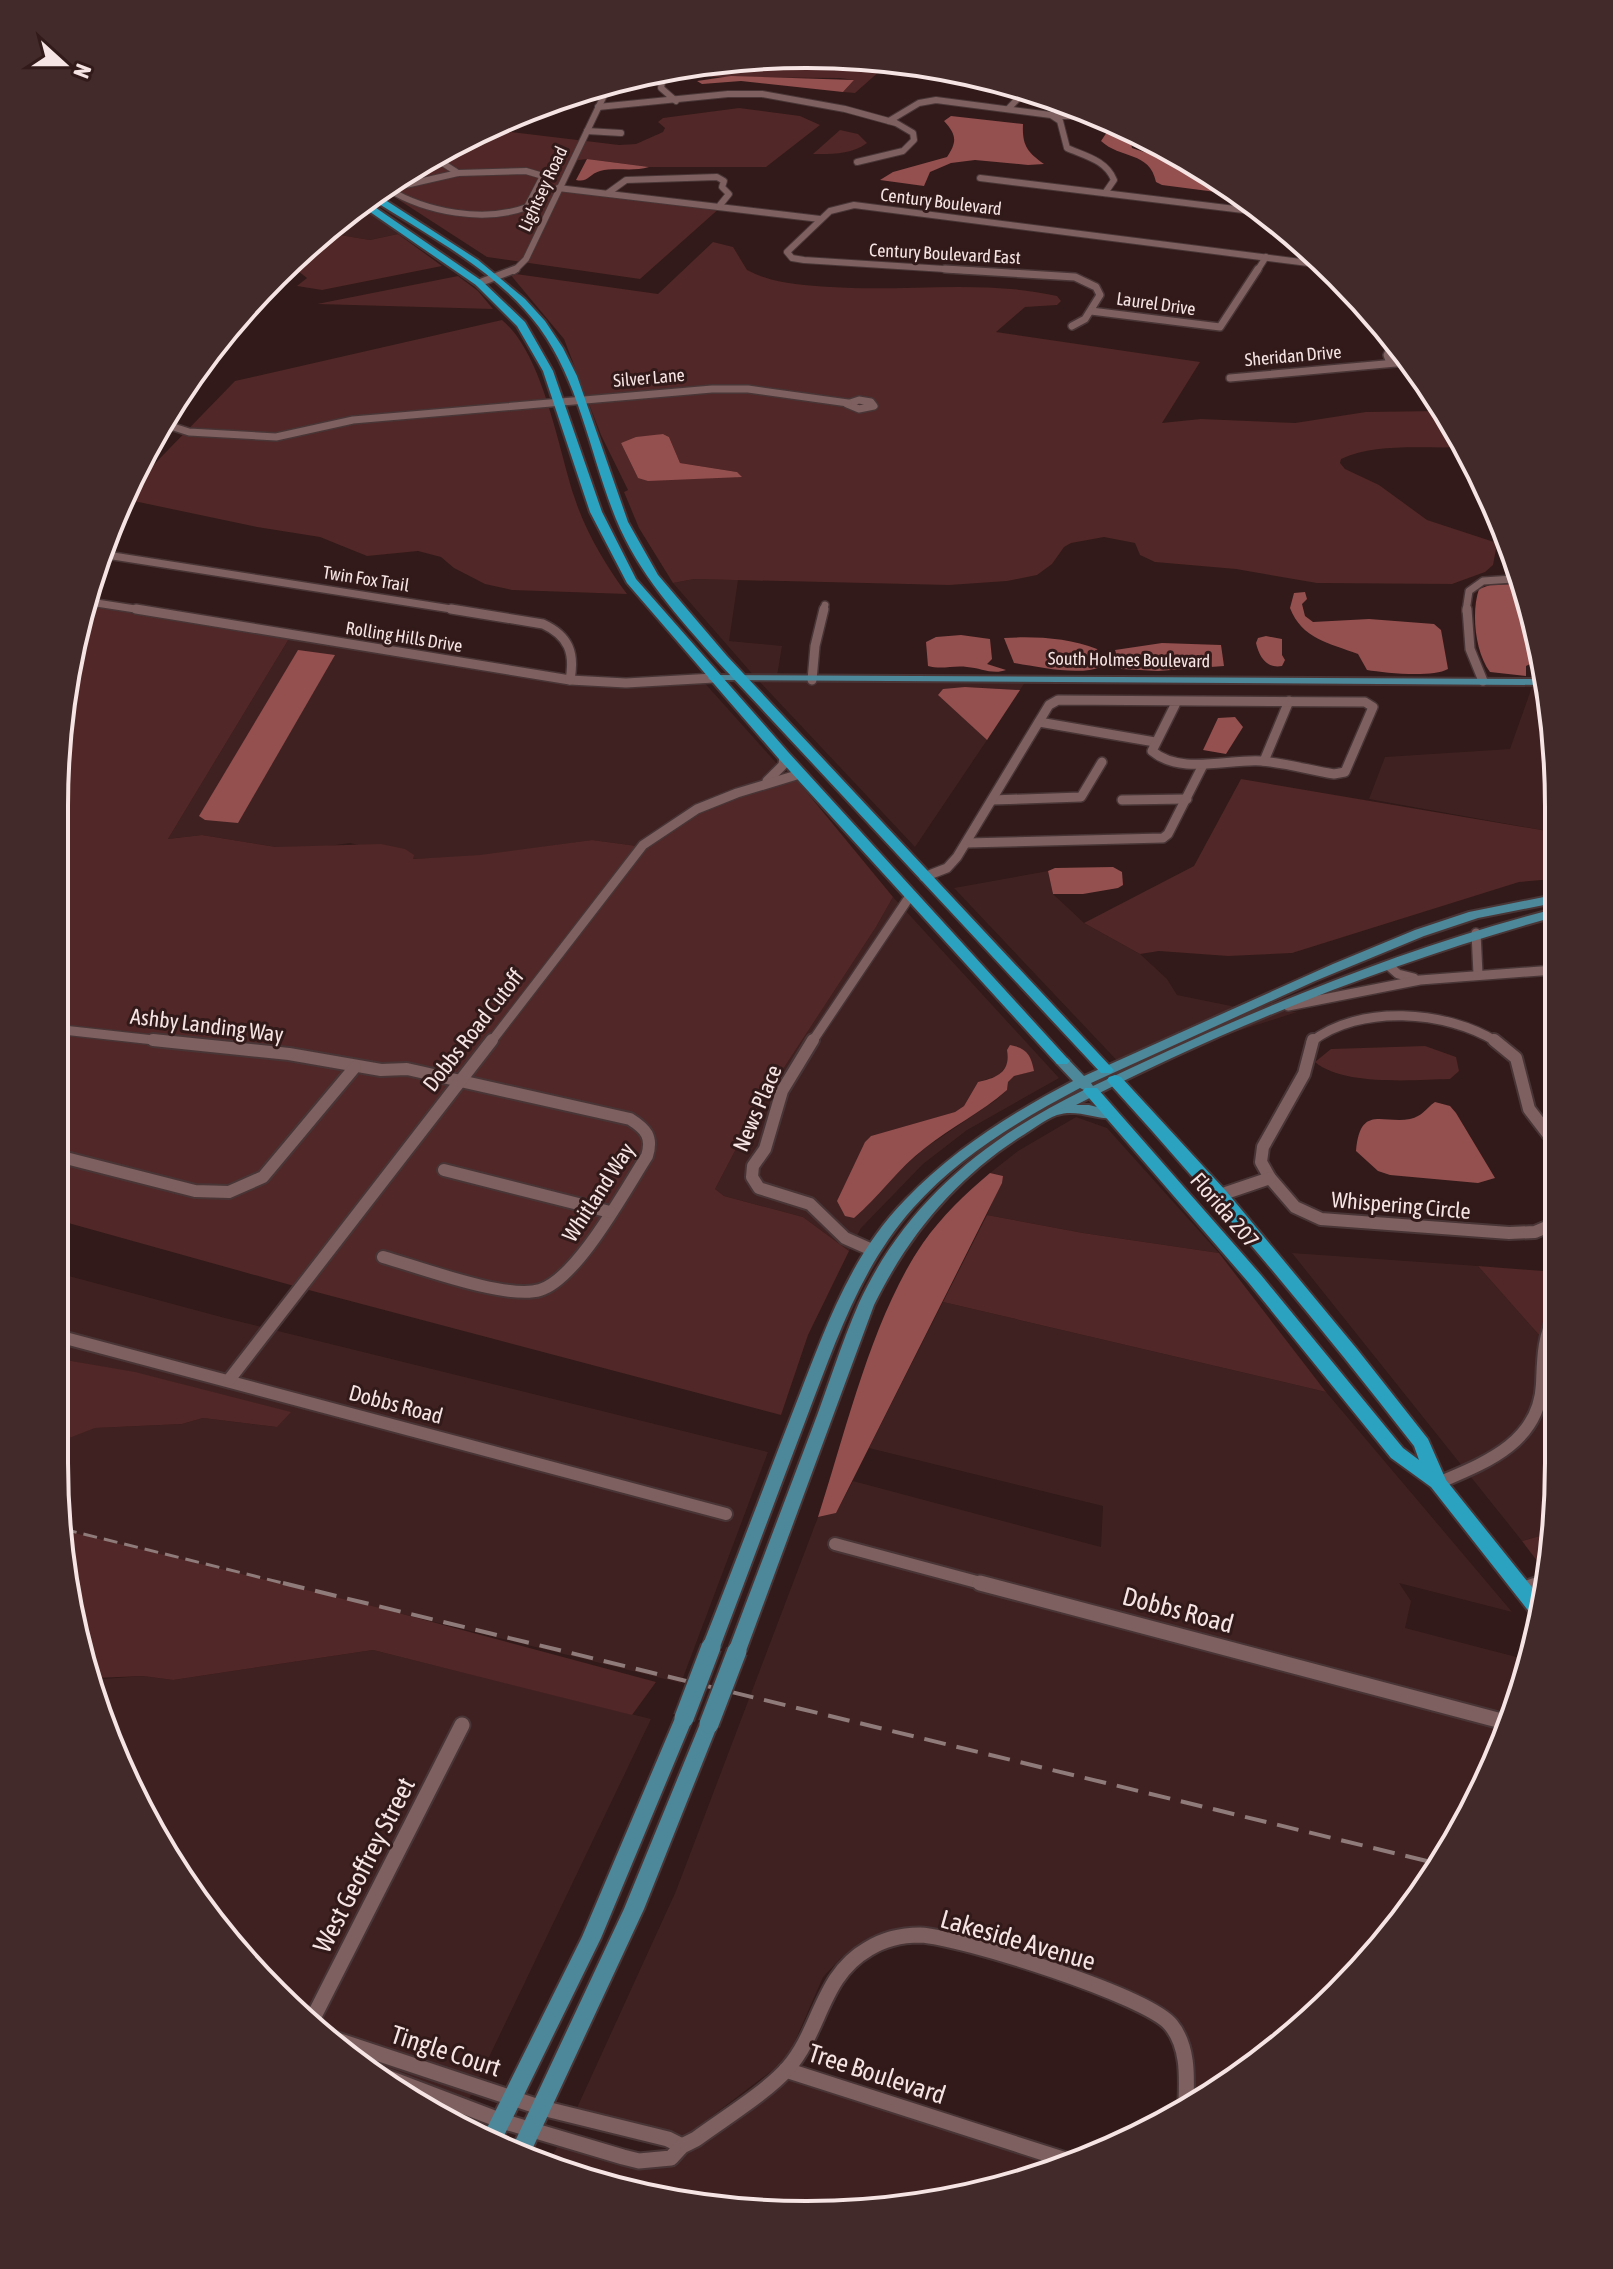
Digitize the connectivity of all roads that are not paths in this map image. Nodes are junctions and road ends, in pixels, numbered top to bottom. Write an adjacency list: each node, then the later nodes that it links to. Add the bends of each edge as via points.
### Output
1 (662, 82): 4 (street, via 661,88)
2 (603, 97): 5 (street, Lightsey Road)
3 (1018, 99): 6 (street)
4 (676, 101): 5 (street); 9 (street, via 767,95 820,102)
5 (598, 107): 10 (street, Lightsey Road)
6 (1009, 108): 7 (street); 9 (street, via 933,96)
7 (1055, 116): 8 (street); 20 (street, via 1067,148 1112,173 1114,180)
8 (1068, 116)
9 (888, 121): 12 (street, via 913,133 908,148)
10 (587, 131): 11 (street); 17 (street, Lightsey Road)
11 (621, 133)
12 (857, 162)
13 (443, 164): 14 (street)
14 (458, 173): 16 (street); 18 (street, via 543,176 527,207 498,215 422,206)
15 (980, 178): 20 (street)
16 (409, 184)
17 (558, 188): 19 (street, Century Boulevard); 28 (street, Lightsey Road, via 526,259 513,272)
18 (395, 193)
19 (608, 193): 22 (street, Century Boulevard); 22 (street, via 626,180 717,177 729,194)
20 (1105, 193): 23 (street)
21 (382, 202): 28 (highway)
22 (720, 205): 25 (street, Century Boulevard)
23 (1240, 209)
24 (372, 210): 29 (highway)
25 (820, 219): 26 (street, Century Boulevard, via 837,208 862,206); 30 (street, Century Boulevard East, via 790,248 789,256 1069,276 1098,289)
26 (1266, 257): 27 (street, Century Boulevard); 30 (street, Laurel Drive, via 1217,328)
27 (1305, 262)
28 (495, 278): 29 (street, Lightsey Road); 36 (highway, via 552,338)
29 (479, 283): 37 (highway, via 532,339)
30 (1091, 311): 31 (street)
31 (1072, 326)
32 (1388, 352): 33 (street)
33 (1390, 363): 34 (street, Sheridan Drive); 35 (street, Sheridan Drive)
34 (1396, 363)
35 (1230, 378)
36 (579, 402): 37 (street, Silver Lane); 38 (street, Silver Lane, via 748,389); 45 (highway, via 636,549 669,596)
37 (559, 403): 39 (street, Silver Lane, via 353,420 276,437); 44 (highway, via 616,556)
38 (848, 403)
39 (173, 427)
40 (113, 556): 46 (street, Twin Fox Trail, via 543,624 569,642)
41 (1509, 579): 48 (street, via 1483,581 1469,591 1467,634)
42 (97, 603): 46 (street, Rolling Hills Drive)
43 (825, 605): 47 (street)
44 (714, 678): 45 (main road, South Holmes Boulevard); 46 (street, Rolling Hills Drive); 54 (highway)
45 (743, 679): 47 (main road, South Holmes Boulevard); 58 (highway)
46 (570, 680)
47 (812, 680): 48 (main road, South Holmes Boulevard)
48 (1483, 681): 49 (main road, South Holmes Boulevard)
49 (1534, 682)
50 (1177, 701): 51 (street); 52 (street, via 1064,698 1049,705); 53 (street)
51 (1289, 701): 55 (street); 55 (street, via 1365,702 1373,707 1341,774)
52 (1039, 722): 53 (street); 63 (street)
53 (1155, 742): 57 (street, via 1154,755)
54 (784, 756): 58 (highway, via 806,767); 59 (highway); 60 (street, via 783,765)
55 (1264, 761): 57 (street)
56 (1102, 762): 63 (street, via 1081,797)
57 (1203, 765): 62 (street)
58 (823, 768): 61 (highway)
59 (800, 774): 60 (street, Dobbs Road Cutoff); 61 (highway, via 825,778); 67 (highway)
60 (762, 784): 81 (street, Dobbs Road Cutoff, via 697,809 643,845)
61 (847, 793): 66 (highway)
62 (1187, 799): 64 (street); 65 (street, via 1168,834 1154,840)
63 (992, 800): 65 (street)
64 (1122, 800)
65 (966, 843): 66 (street, via 951,864)
66 (924, 877): 80 (highway)
67 (910, 896): 78 (highway); 92 (street, News Place, via 791,1075 752,1171 759,1188 810,1204 845,1238)
68 (1545, 901): 70 (main road)
69 (1545, 915): 71 (main road)
70 (1466, 918): 71 (main road, via 1475,924); 80 (main road, via 1315,977)
71 (1476, 933): 72 (main road); 74 (street)
72 (1389, 966): 75 (street, via 1407,977); 76 (main road)
73 (1545, 970): 74 (street)
74 (1478, 974): 75 (street)
75 (1430, 979): 76 (street)
76 (1287, 1006): 80 (main road)
77 (68, 1030): 79 (street, Ashby Landing Way, via 289,1054)
78 (1062, 1061): 82 (main road); 83 (main road, via 1063,1086)
79 (355, 1067): 81 (street, Ashby Landing Way, via 407,1069); 86 (street, via 263,1177 229,1192 195,1191)
80 (1111, 1075): 82 (main road); 89 (highway)
81 (459, 1081): 90 (street, Whitland Way, via 630,1119 643,1127 652,1144); 97 (street, Dobbs Road Cutoff)
82 (1086, 1086): 83 (main road); 84 (highway, Florida 207)
83 (1056, 1102): 84 (main road); 92 (main road, via 955,1158 909,1202); 94 (main road, via 944,1192 891,1256)
84 (1112, 1115): 98 (highway, Florida 207, via 1397,1453)
85 (1545, 1131): 88 (street, via 1527,1104 1520,1063 1495,1040 1442,1021 1367,1019 1322,1032 1311,1041 1304,1074 1263,1147 1261,1162)
86 (68, 1159)
87 (444, 1170): 90 (street)
88 (1270, 1178): 89 (street); 91 (street, Whispering Circle, via 1302,1212 1321,1219 1509,1233)
89 (1220, 1195): 98 (highway, via 1422,1444)
90 (610, 1212): 93 (street, Whitland Way, via 572,1269 557,1283 536,1291 513,1291)
91 (1545, 1227)
92 (872, 1250): 94 (main road, via 880,1258 856,1306); 111 (main road, bridge, via 836,1322 610,1896)
93 (383, 1257)
94 (863, 1313): 112 (main road, bridge, via 709,1724 634,1909)
95 (68, 1339): 97 (street, Dobbs Road)
96 (1545, 1375): 98 (street, via 1540,1403 1524,1434 1499,1454)
97 (229, 1380): 99 (street, Dobbs Road)
98 (1438, 1483): 102 (highway)
99 (726, 1514)
100 (835, 1544): 104 (street, Dobbs Road)
101 (1535, 1585): 102 (street)
102 (1522, 1590): 103 (highway)
103 (1532, 1602)
104 (1498, 1720)
105 (462, 1725): 106 (street, West Geoffrey Street)
106 (315, 2014)
107 (354, 2046): 111 (street, Tingle Court)
108 (786, 2070): 110 (street, Lakeside Avenue, via 802,2049 831,1979 848,1961 886,1940 931,1937 1074,1979 1158,2012 1179,2039); 117 (street, Tree Boulevard); 118 (street, Tree Boulevard)
109 (412, 2087): 113 (street, Tingle Court)
110 (1186, 2096)
111 (512, 2098): 112 (street); 113 (main road)
112 (542, 2108): 114 (main road); 117 (street)
113 (502, 2121): 114 (street, Tree Boulevard); 115 (main road)
114 (531, 2131): 116 (main road); 117 (street, Tree Boulevard, via 639,2161 671,2158)
115 (496, 2132)
116 (524, 2145)
117 (682, 2146)
118 (1057, 2157)

